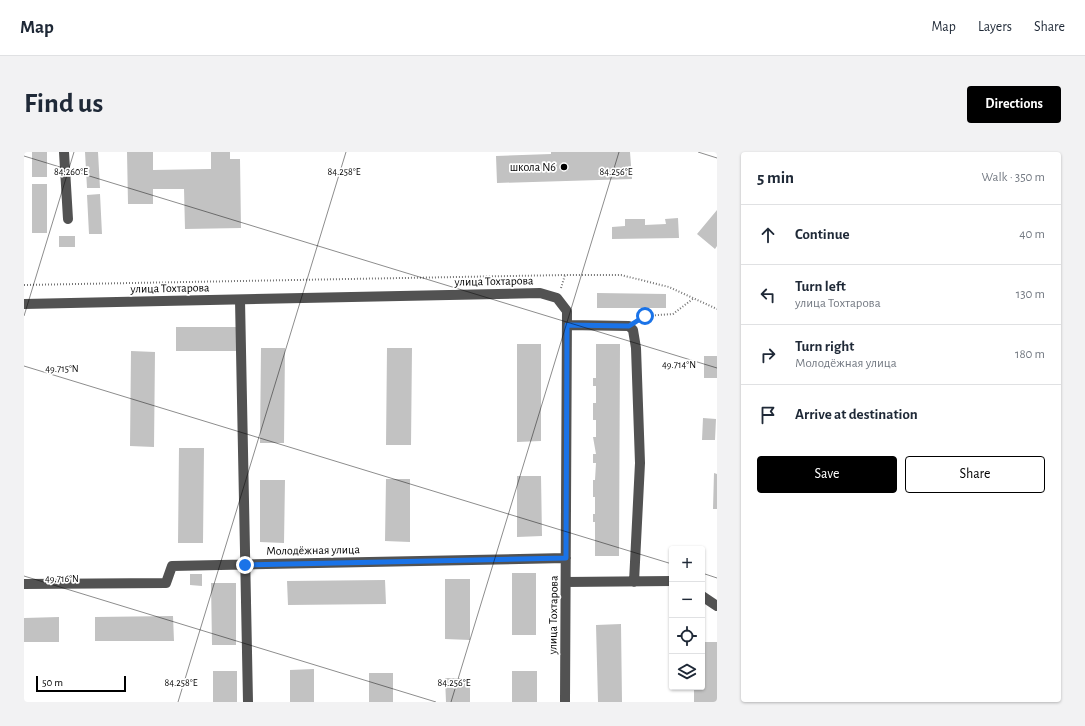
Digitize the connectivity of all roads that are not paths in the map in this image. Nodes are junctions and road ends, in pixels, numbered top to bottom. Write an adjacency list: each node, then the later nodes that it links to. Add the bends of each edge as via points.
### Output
1 (64, 152): 2 (street)
2 (68, 219)
3 (240, 300): 4 (street, улица Тохтарова); 5 (street, улица Тохтарова, via 540,293 557,298 567,311); 7 (street)
4 (24, 304)
5 (567, 325): 6 (street, улица Тохтарова); 10 (street, via 629,326 633,330 636,348 640,463)
6 (566, 558): 7 (street, Молодёжная улица); 9 (street, улица Тохтарова)
7 (245, 565): 11 (street, Молодёжная улица, via 172,566 166,583); 14 (street)
8 (669, 581): 10 (street)
9 (566, 582): 10 (street); 15 (street, улица Тохтарова)
10 (634, 582)
11 (24, 584)
12 (705, 598): 13 (street)
13 (717, 606)
14 (248, 702)
15 (565, 702)

